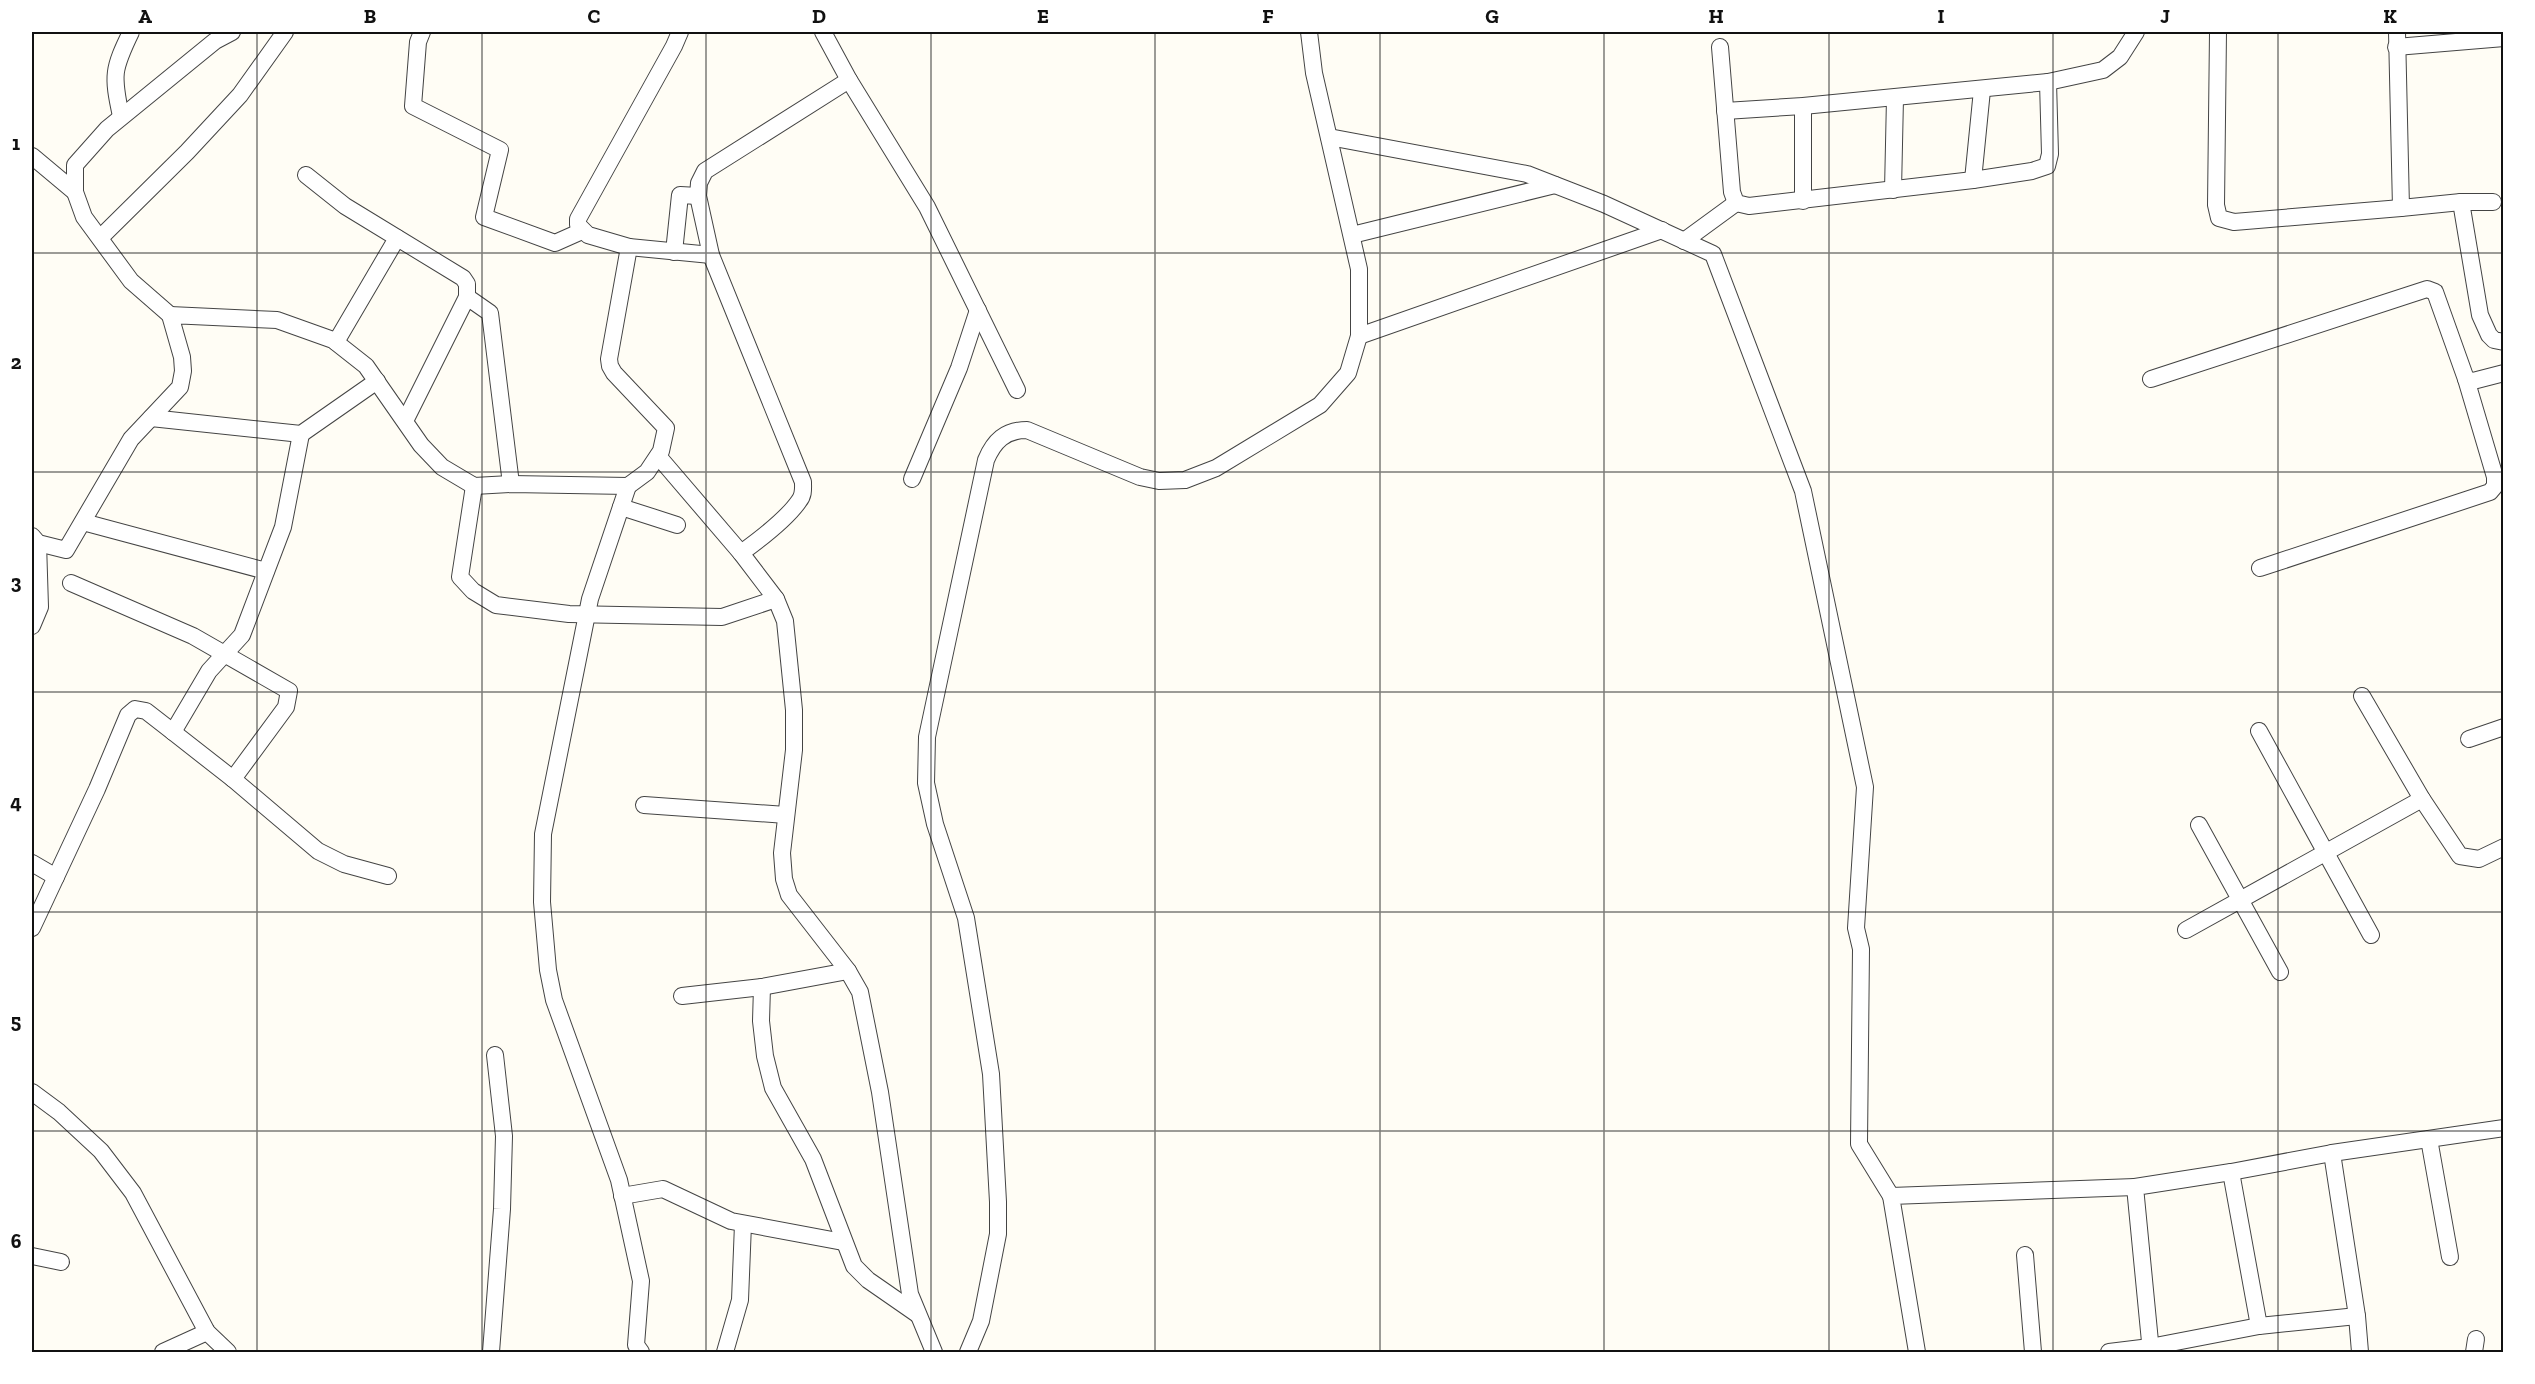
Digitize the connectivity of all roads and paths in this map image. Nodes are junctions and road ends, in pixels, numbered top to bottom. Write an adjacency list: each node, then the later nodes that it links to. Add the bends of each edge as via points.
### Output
1 (131, 32): 19 (street, via 115,72)
2 (232, 32): 19 (street, via 215,41)
3 (285, 32): 36 (street, via 240,95)
4 (422, 32): 34 (street, via 413,106 500,150 484,217 555,243)
5 (680, 32): 34 (street, via 581,212 578,225)
6 (823, 32): 13 (street)
7 (1309, 32): 20 (street)
8 (2136, 32): 14 (street, via 2120,57 2103,70)
9 (2218, 32): 32 (street, via 2219,218 2234,222)
10 (2504, 38): 11 (street)
11 (2396, 39): 32 (street)
12 (1720, 47): 18 (street)
13 (849, 80): 27 (street, via 705,171); 43 (street, via 927,207)
14 (2048, 82): 15 (street); 23 (street, via 2047,166)
15 (1982, 90): 16 (street); 23 (street)
16 (1894, 98): 17 (street); 25 (street)
17 (1803, 106): 18 (street); 28 (street)
18 (1725, 111): 31 (street)
19 (121, 116): 26 (street, via 75,165)
20 (1329, 137): 24 (street, via 1527,174); 35 (street)
21 (32, 156): 26 (street)
22 (306, 175): 37 (street, via 345,206)
23 (1973, 180): 25 (street)
24 (1555, 185): 33 (street); 35 (street)
25 (1893, 190): 28 (street)
26 (75, 192): 36 (street, via 84,217)
27 (698, 196): 40 (street, via 680,195); 41 (street)
28 (1803, 201): 31 (street, via 1749,206)
29 (2461, 202): 30 (street); 32 (street); 47 (street, via 2480,315 2489,335)
30 (2493, 202)
31 (1736, 203): 38 (street)
32 (2401, 208)
33 (1662, 230): 38 (street); 45 (street)
34 (582, 231): 39 (street)
35 (1352, 235): 45 (street, via 1359,269)
36 (100, 238): 44 (street, via 131,281)
37 (397, 238): 42 (street, via 463,278); 46 (street)
38 (1684, 241): 104 (street, via 1713,254 1803,491 1865,787 1856,928 1861,949 1859,1144)
39 (629, 247): 40 (street); 56 (street, via 609,359 610,366 666,428)
40 (674, 252): 41 (street)
41 (711, 255): 65 (street, via 803,482 804,492 799,501)
42 (467, 297): 54 (street); 58 (street, via 490,313)
43 (978, 310): 52 (street); 57 (street, via 959,368)
44 (170, 315): 46 (street, via 277,320); 53 (street, via 183,371 180,387)
45 (1359, 336): 122 (street, via 1348,373 1320,405 1216,468 1185,480 1140,477 1027,430 1016,430 998,440 986,460 925,760 935,824 966,918 991,1074 998,1234 981,1321)
46 (336, 342): 51 (street, via 366,366)
47 (2504, 342)
48 (2504, 373): 50 (street, via 2473,381)
49 (2151, 379): 50 (street, via 2427,289 2435,292)
50 (2466, 379): 66 (street, via 2495,477 2490,492)
51 (377, 381): 54 (street); 55 (street)
52 (1017, 390)
53 (151, 418): 55 (street); 62 (street, via 131,439)
54 (405, 421): 59 (street, via 442,467)
55 (301, 434): 67 (street, via 284,527)
56 (658, 456): 60 (street); 65 (street)
57 (912, 479)
58 (511, 484): 59 (street); 60 (street)
59 (474, 486): 70 (street, via 460,577 496,605)
60 (628, 486): 61 (street)
61 (621, 507): 63 (street); 70 (street)
62 (83, 522): 64 (street, via 66,550); 67 (street)
63 (677, 525)
64 (34, 539): 71 (street, via 40,607)
65 (741, 553): 69 (street)
66 (2260, 568)
67 (266, 572): 72 (street, via 242,635)
68 (71, 583): 72 (street)
69 (776, 599): 70 (street, via 722,617); 81 (street, via 785,621 795,710)
70 (587, 614): 103 (street, via 543,834 542,902 554,1000)
71 (32, 626)
72 (225, 654): 75 (street, via 209,671); 78 (street, via 289,691 286,706)
73 (2362, 696): 79 (street)
74 (2504, 727): 77 (street)
75 (173, 732): 78 (street); 87 (street, via 146,711 135,709 128,715)
76 (2259, 732): 84 (street)
77 (2469, 739)
78 (233, 778): 86 (street, via 318,850 344,864)
79 (2422, 799): 83 (street, via 2460,856 2479,859); 84 (street)
80 (644, 805): 81 (street)
81 (786, 814): 92 (street, via 782,859 789,895)
82 (2199, 825): 88 (street)
83 (2504, 847)
84 (2326, 852): 88 (street); 91 (street)
85 (32, 863): 87 (street)
86 (388, 876)
87 (56, 878): 89 (street)
88 (2241, 900): 90 (street); 93 (street)
89 (32, 928)
90 (2187, 930)
91 (2371, 935)
92 (848, 971): 94 (street); 111 (street, via 866,1014 910,1294)
93 (2280, 972)
94 (762, 987): 95 (street); 106 (street, via 761,1022 773,1088 813,1159)
95 (682, 996)
96 (495, 1055): 118 (street, via 504,1136)
97 (32, 1092): 114 (street, via 101,1151 133,1193)
98 (2504, 1128): 99 (street)
99 (2429, 1139): 100 (street); 109 (street)
100 (2332, 1153): 101 (street); 112 (street)
101 (2231, 1172): 102 (street); 113 (street)
102 (2135, 1187): 104 (street); 115 (street)
103 (622, 1196): 105 (street, via 663,1189); 119 (street, via 641,1281 636,1345)
104 (1891, 1196): 123 (street)
105 (743, 1224): 106 (street); 120 (street, via 740,1300)
106 (843, 1242): 111 (street, via 854,1266 868,1280)
107 (2025, 1255): 124 (street)
108 (32, 1256): 110 (street)
109 (2450, 1257)
110 (61, 1262)
111 (917, 1314): 121 (street)
112 (2357, 1316): 113 (street); 126 (street)
113 (2259, 1326): 115 (street)
114 (207, 1332): 116 (street); 117 (street)
115 (2150, 1350): 125 (street)
116 (163, 1353)
117 (228, 1353)
118 (491, 1353)
119 (641, 1353)
120 (725, 1353)
121 (934, 1353)
122 (968, 1353)
123 (1917, 1353)
124 (2033, 1353)
125 (2109, 1353)
126 (2360, 1353)

